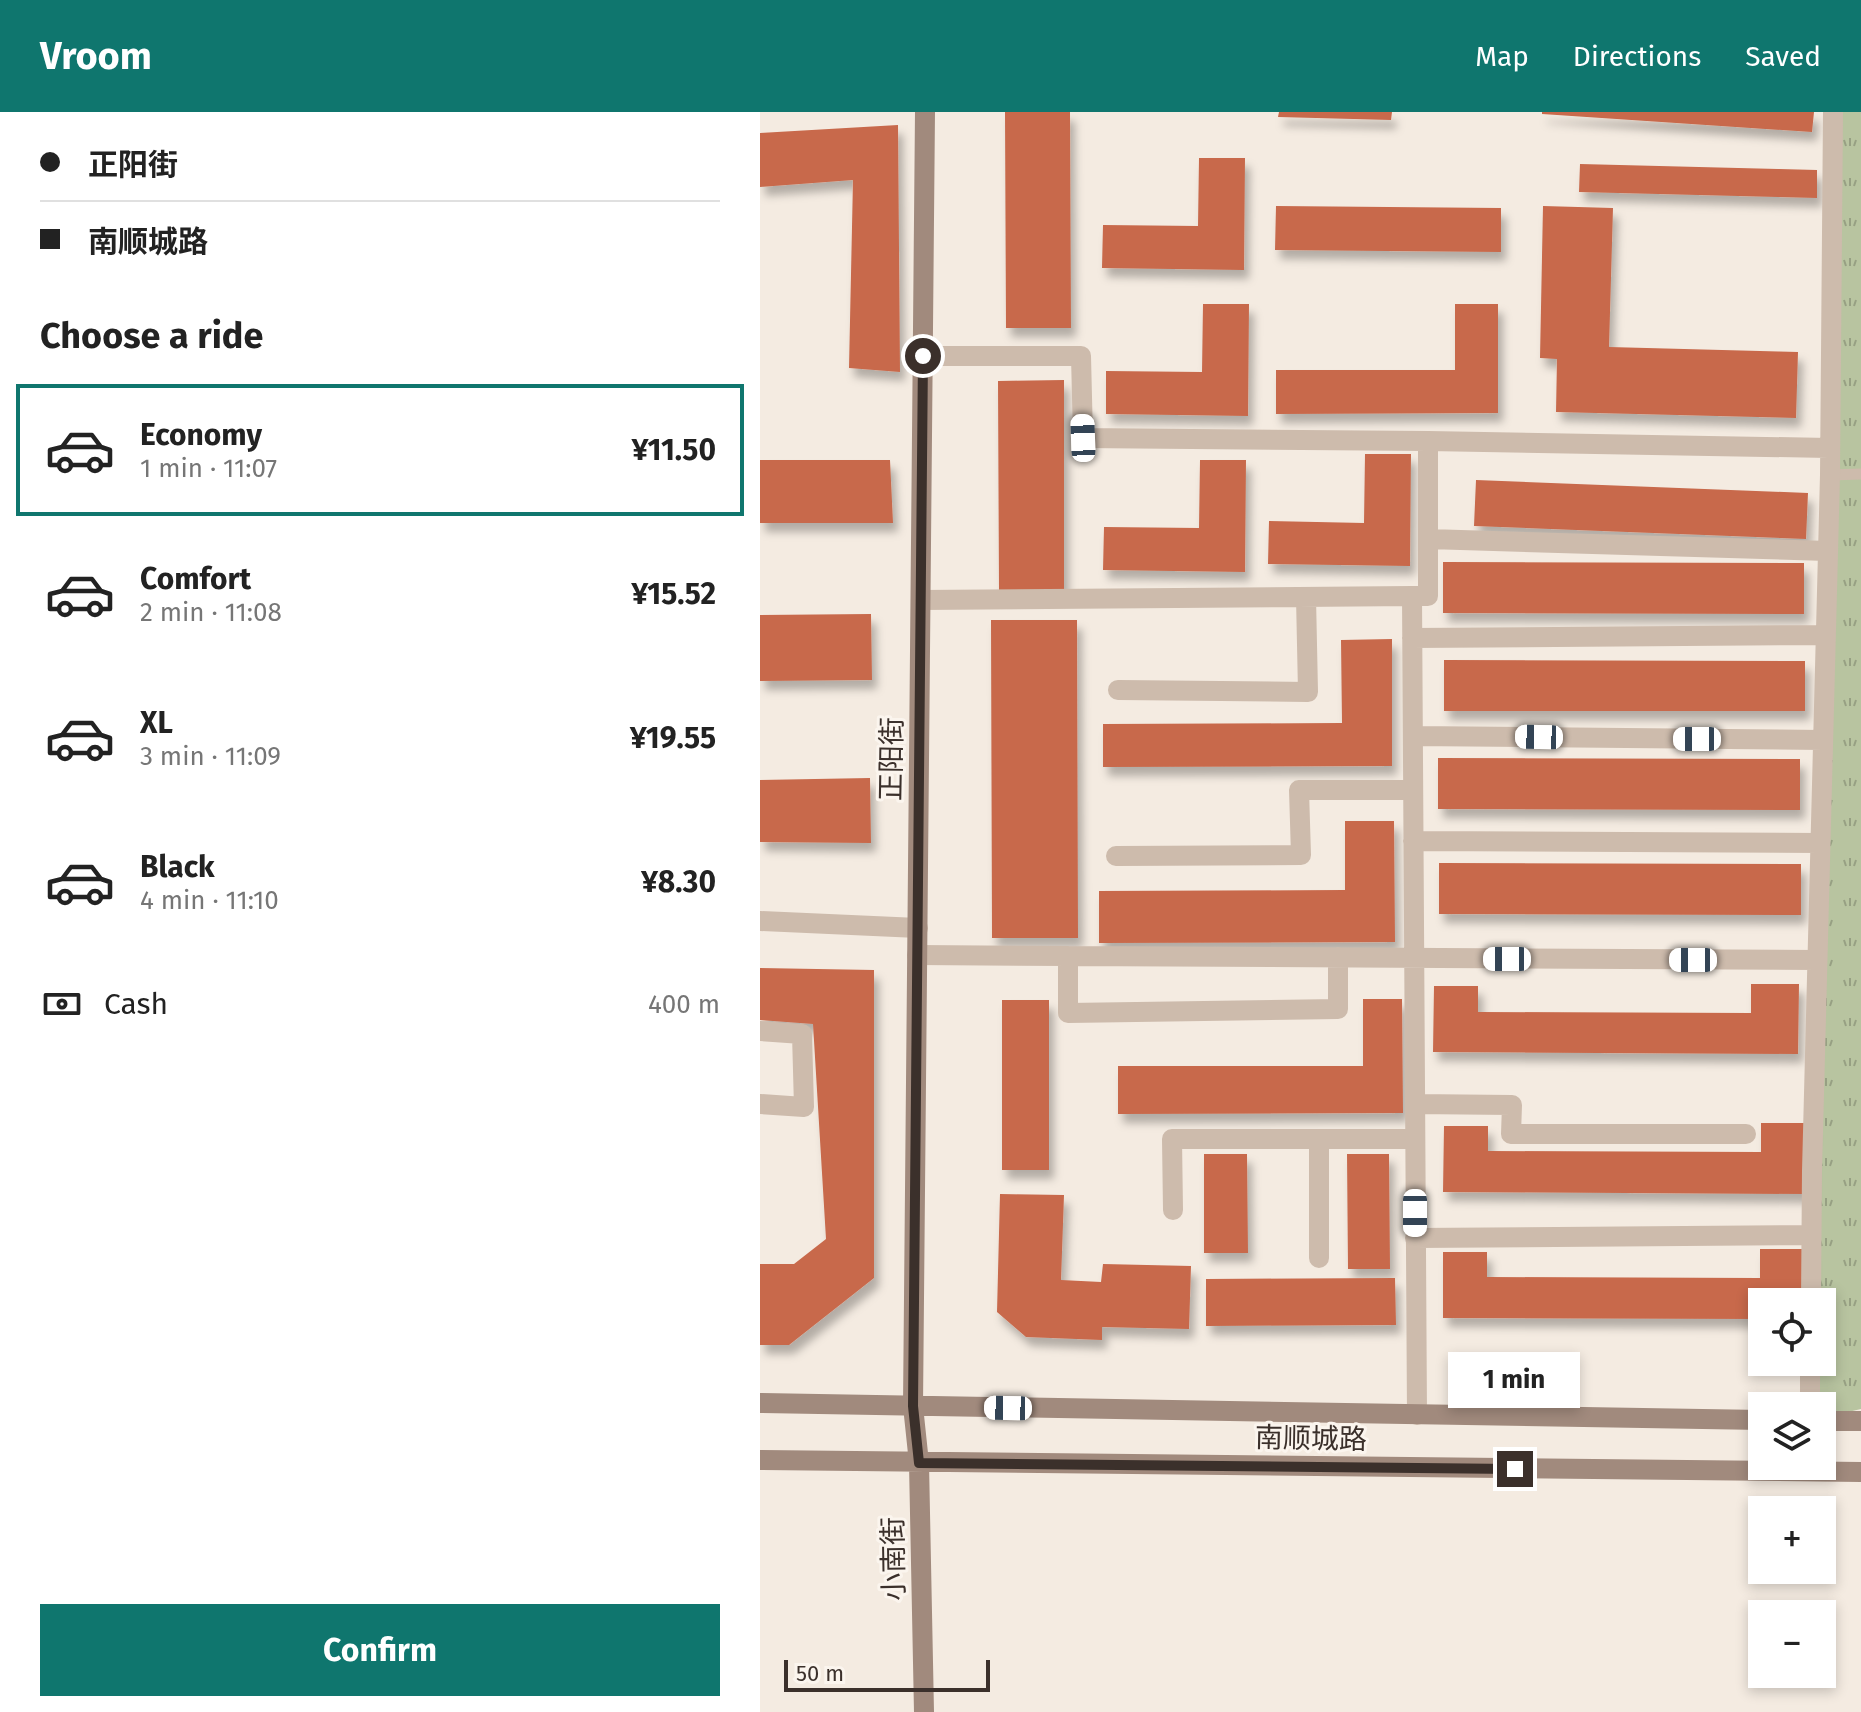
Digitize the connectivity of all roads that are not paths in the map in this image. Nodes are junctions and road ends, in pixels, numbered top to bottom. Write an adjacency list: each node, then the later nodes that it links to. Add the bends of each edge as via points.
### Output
1 (925, 112): 3 (main road, 正阳街)
2 (1833, 112): 5 (street)
3 (923, 356): 4 (street, via 1081,356 1083,438); 12 (main road, 正阳街)
4 (1428, 441): 5 (street); 8 (street)
5 (1829, 448): 7 (street)
6 (1861, 474): 7 (lane)
7 (1830, 475): 9 (street)
8 (1428, 539): 9 (street); 10 (street, via 1428,596)
9 (1828, 551): 13 (street)
10 (1412, 596): 11 (street); 14 (street)
11 (1306, 597): 12 (street); 15 (street, via 1308,692)
12 (921, 600): 23 (main road, 正阳街)
13 (1826, 635): 14 (street); 17 (street)
14 (1412, 638): 16 (street)
15 (1118, 690)
16 (1413, 736): 17 (street); 18 (street)
17 (1823, 740): 20 (street)
18 (1413, 790): 19 (street); 21 (street, via 1299,790 1301,855)
19 (1413, 841): 20 (street); 27 (street)
20 (1820, 843): 28 (street)
21 (1116, 856)
22 (760, 921): 23 (street)
23 (918, 928): 24 (main road, 正阳街)
24 (917, 955): 25 (street); 41 (main road, 正阳街)
25 (1068, 956): 26 (street); 26 (street, via 1068,1013 1338,1009)
26 (1338, 957): 27 (street)
27 (1414, 958): 28 (street); 31 (street)
28 (1817, 960): 36 (street)
29 (760, 1031): 30 (street, via 802,1034 804,1107)
30 (760, 1104)
31 (1415, 1104): 32 (street, via 1512,1105 1511,1134); 34 (street)
32 (1746, 1134)
33 (1319, 1139): 34 (street); 35 (street, via 1172,1139); 38 (street)
34 (1415, 1139): 37 (street)
35 (1173, 1210)
36 (1811, 1235): 37 (street); 39 (street)
37 (1415, 1238): 42 (street)
38 (1319, 1258)
39 (1811, 1288)
40 (760, 1403): 41 (main road, 南顺城路)
41 (913, 1406): 42 (main road, 南顺城路); 47 (main road, 小南街)
42 (1417, 1415): 43 (main road, 南顺城路)
43 (1748, 1420)
44 (1836, 1421): 45 (main road)
45 (1861, 1421)
46 (760, 1460): 47 (main road, 南顺城路)
47 (919, 1463): 48 (main road, 南顺城路); 49 (main road, 小南街)
48 (1861, 1472)
49 (924, 1712)

